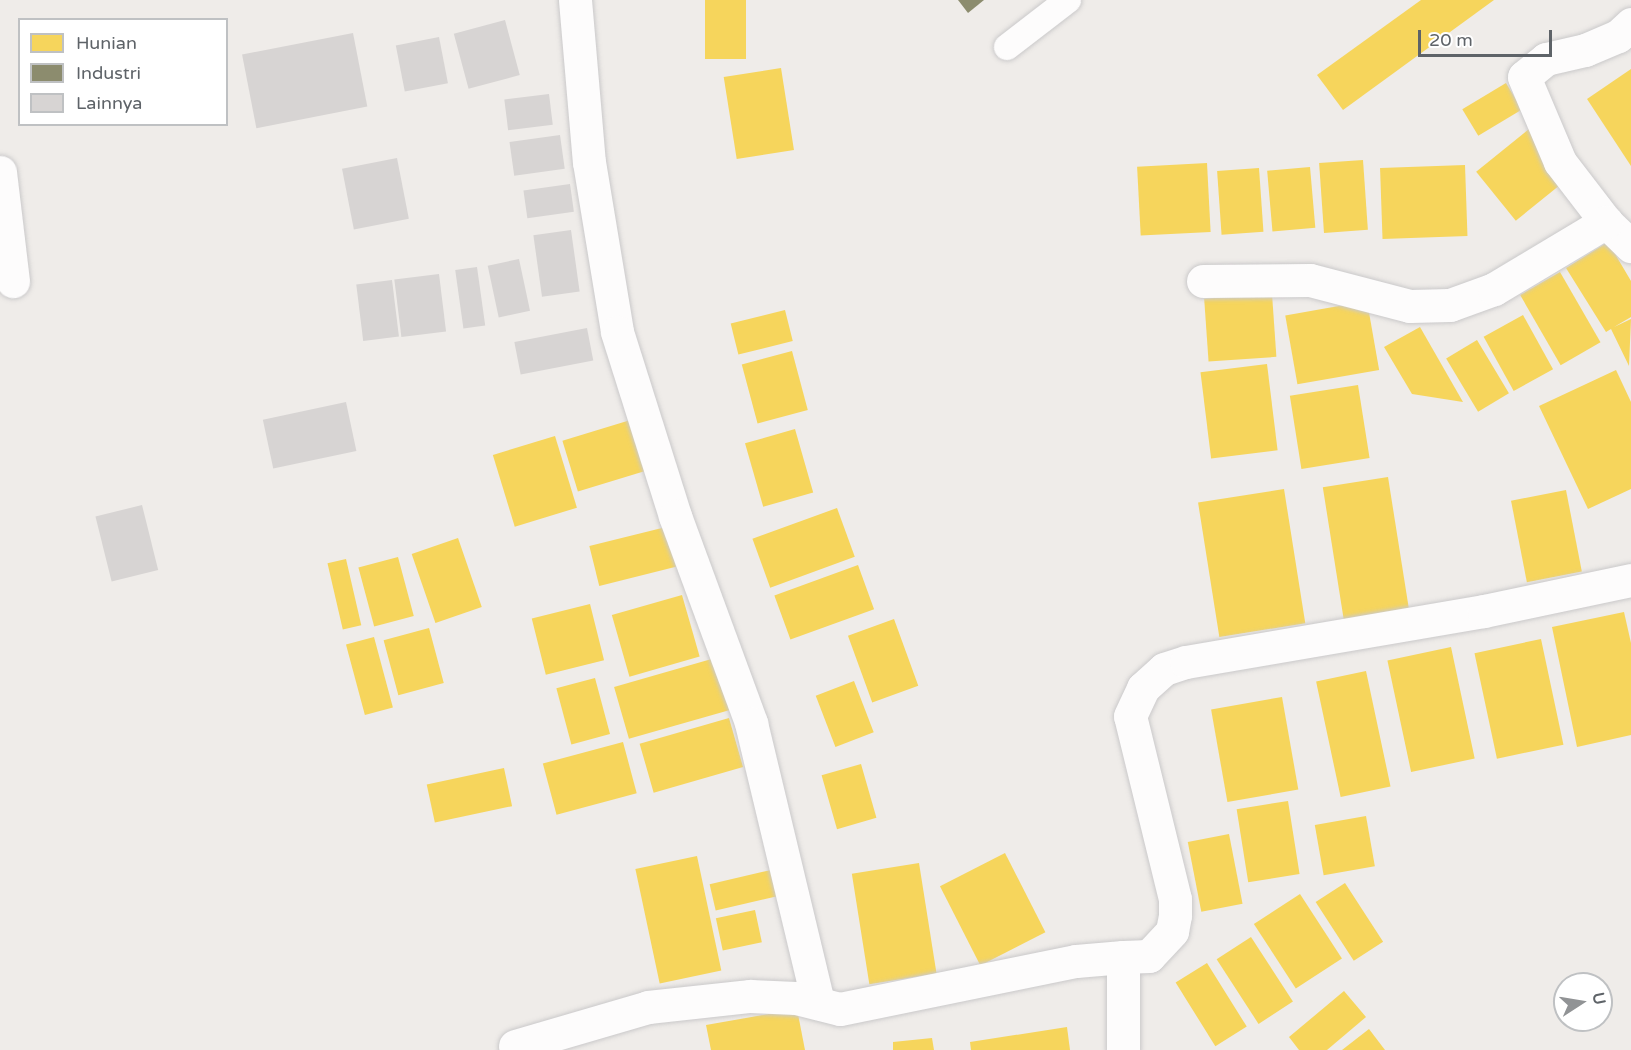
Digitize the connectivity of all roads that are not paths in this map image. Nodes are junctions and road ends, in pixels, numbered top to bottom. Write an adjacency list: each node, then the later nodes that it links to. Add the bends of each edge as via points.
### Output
1 (575, 0): 12 (street, via 589,162 618,332 675,516 751,723)
2 (1068, 0): 4 (lane)
3 (1631, 24): 6 (street, via 1618,36 1585,50 1546,59 1524,77 1560,162)
4 (1007, 47)
5 (0, 172): 8 (street)
6 (1606, 222): 7 (street); 9 (street, via 1494,289 1450,305 1410,306 1310,280)
7 (1631, 246)
8 (13, 281)
9 (1203, 281)
10 (1631, 580): 11 (street, via 1164,669 1143,688 1130,716 1175,899 1172,931 1149,956)
11 (1123, 957): 12 (street, via 1076,961 840,1009); 14 (street)
12 (818, 1003): 13 (street, via 750,996 648,1007)
13 (515, 1046)
14 (1123, 1050)

